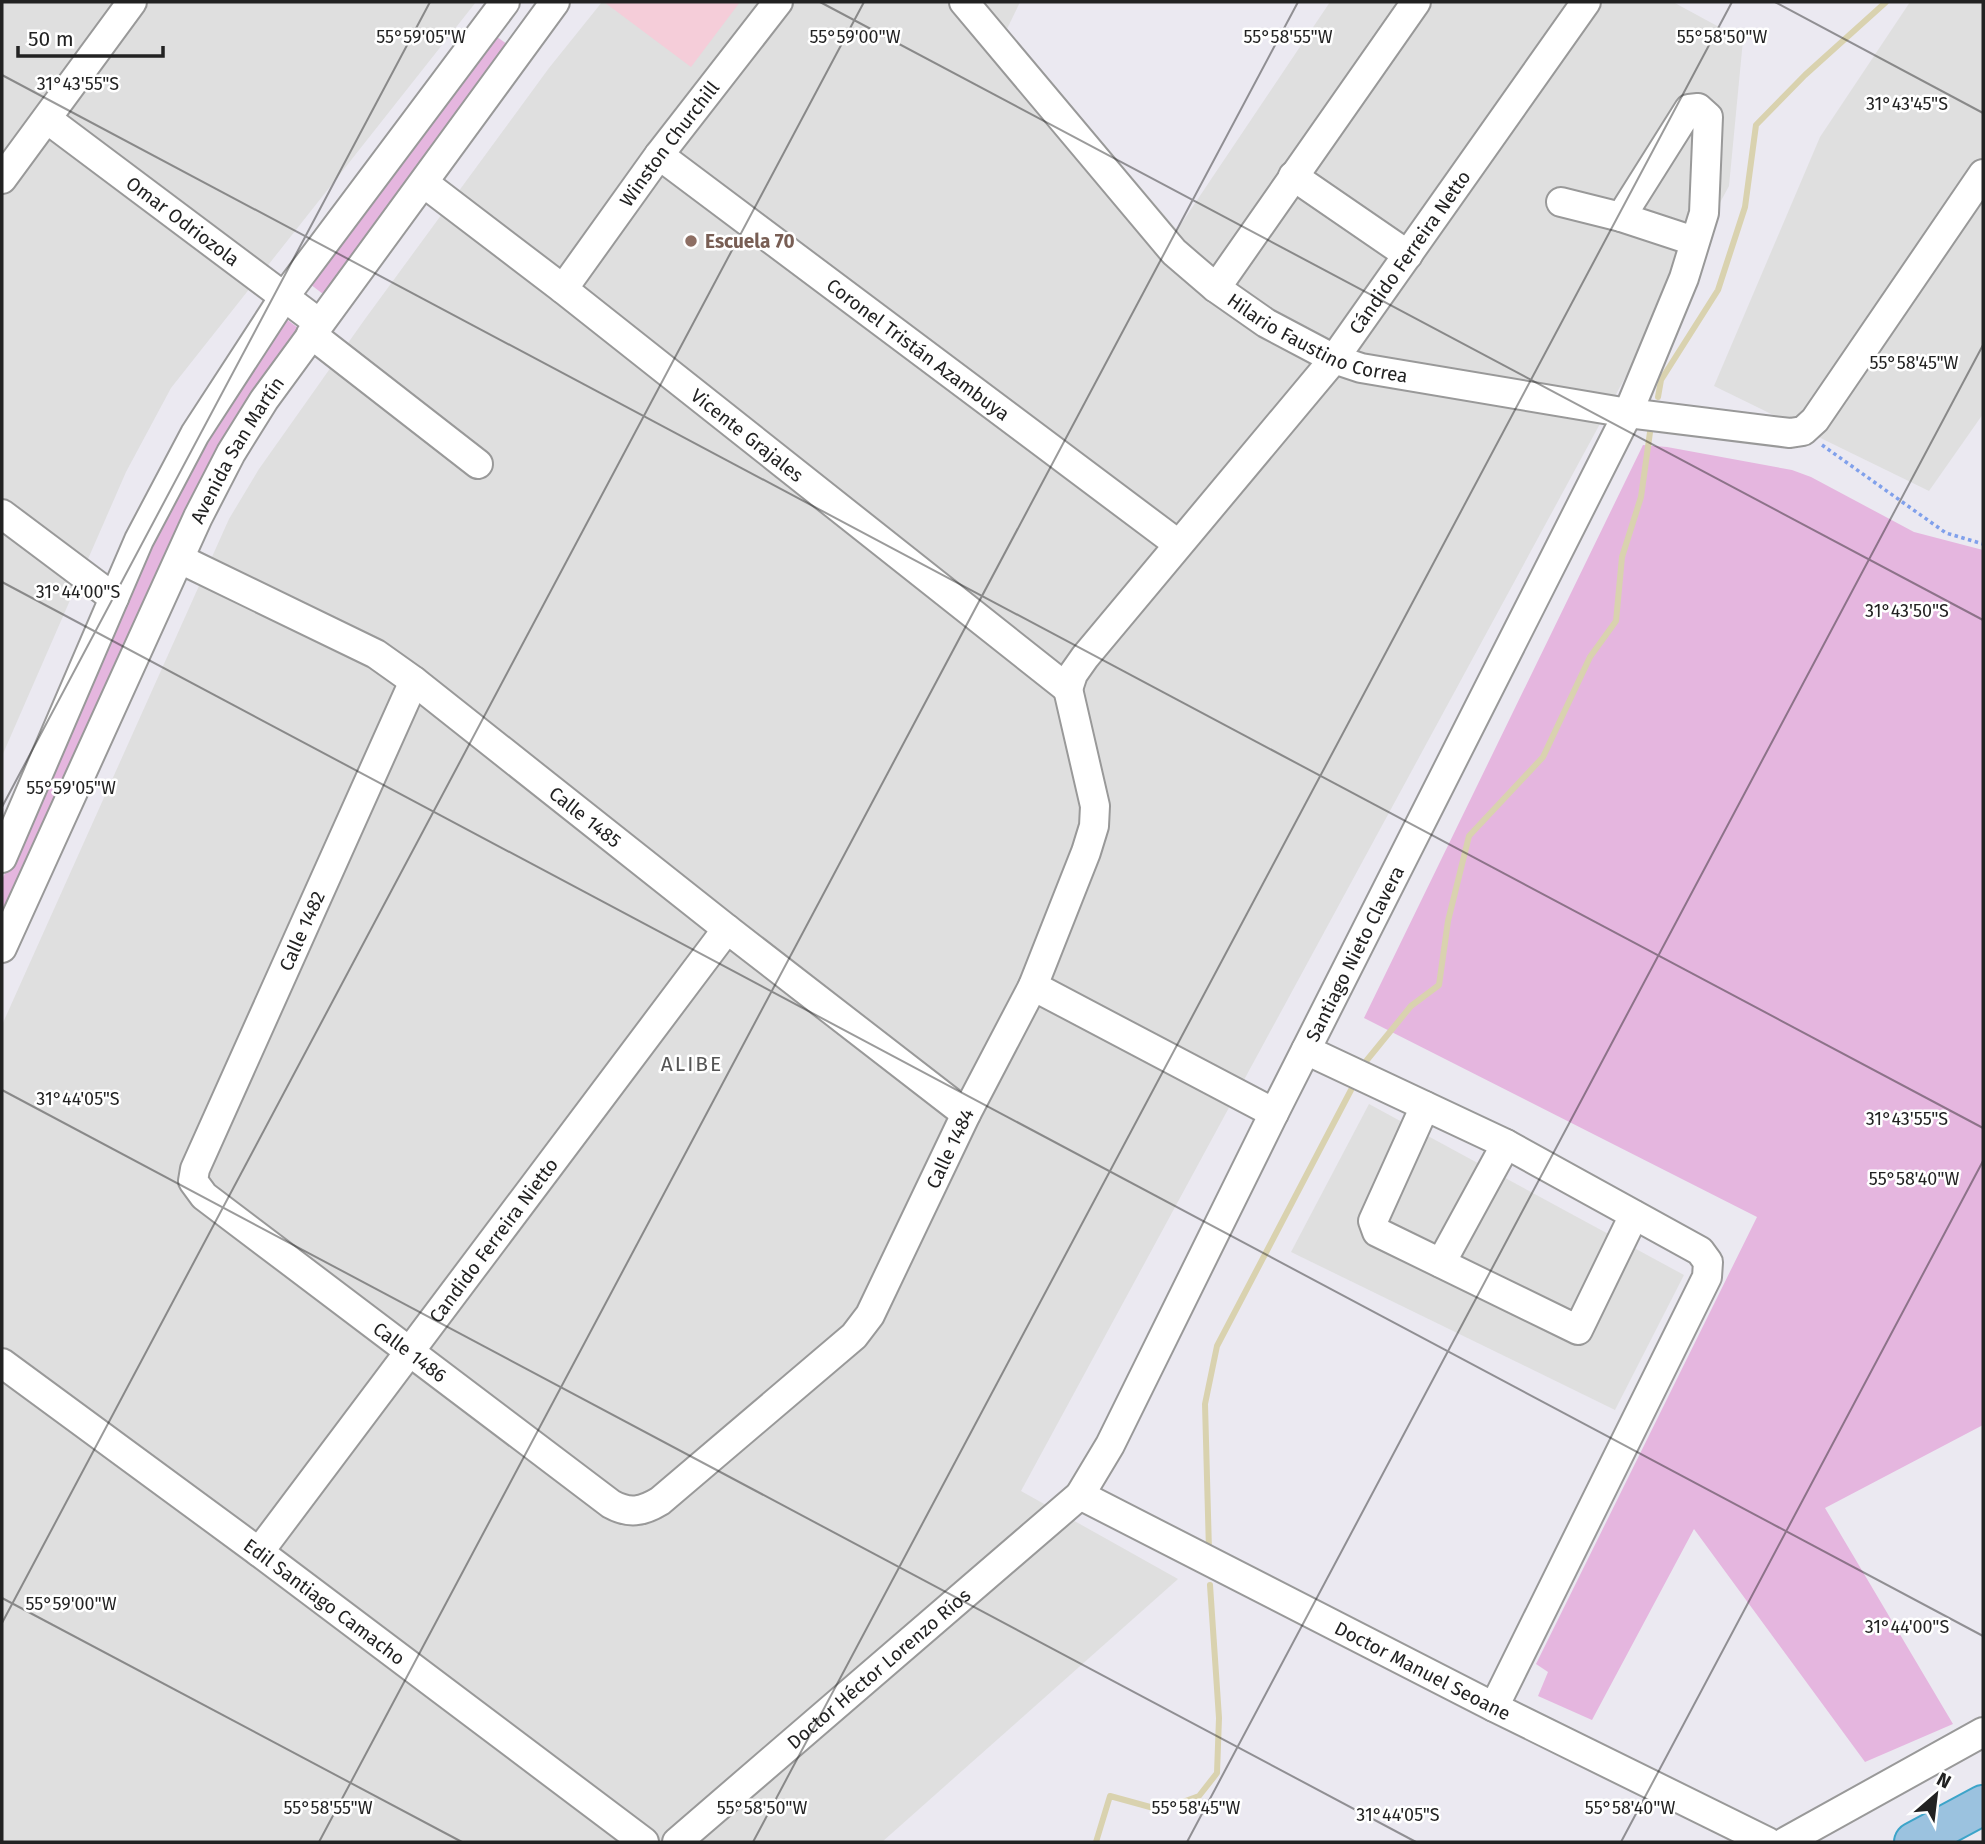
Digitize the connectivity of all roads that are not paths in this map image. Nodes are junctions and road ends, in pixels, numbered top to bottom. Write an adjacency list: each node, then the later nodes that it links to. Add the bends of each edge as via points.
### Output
1 (132, 2): 9 (street)
2 (555, 2): 8 (street, Avenida San Martín)
3 (778, 2): 10 (street, Winston Churchill)
4 (964, 2): 19 (street, Hilario Faustino Correa, via 1174,251)
5 (1416, 2): 12 (street)
6 (1586, 2): 18 (street, Cándido Ferreira Netto)
7 (492, 6): 8 (street); 21 (street)
8 (528, 39): 14 (street, Avenida San Martín)
9 (47, 119): 13 (street); 21 (street, Omar Odriozola)
10 (659, 155): 20 (street, Winston Churchill); 27 (street, Coronel Tristán Azambuya)
11 (1983, 174): 24 (street, Hilario Faustino Correa, via 1815,420 1803,431)
12 (1293, 176): 18 (street); 19 (street)
13 (2, 179)
14 (424, 183): 20 (street, Vicente Grajales); 22 (street, Avenida San Martín)
15 (1561, 202): 16 (street)
16 (1621, 217): 17 (street); 17 (street, Santiago Nieto Clavera, via 1689,109 1698,108 1708,117 1704,213)
17 (1694, 241): 24 (street, Santiago Nieto Clavera, via 1684,278)
18 (1408, 255): 23 (street, Cándido Ferreira Netto)
19 (1216, 288): 23 (street, Hilario Faustino Correa, via 1266,323)
20 (563, 289): 31 (street, Vicente Grajales)
21 (284, 298): 22 (street, Omar Odriozola); 29 (street, via 195,434 157,503)
22 (315, 329): 25 (street, Omar Odriozola); 28 (street, Avenida San Martín, via 231,453)
23 (1334, 359): 24 (street, Hilario Faustino Correa, via 1361,368); 27 (street, Cándido Ferreira Netto)
24 (1628, 413): 36 (street, Santiago Nieto Clavera)
25 (478, 464)
26 (2, 514): 29 (street)
27 (1178, 544): 31 (street, Cándido Ferreira Netto, via 1085,657)
28 (180, 559): 30 (street, Calle 1485, via 376,654); 34 (street, Avenida San Martín)
29 (114, 598): 32 (street)
30 (414, 681): 33 (street, Calle 1485); 41 (street, Calle 1482)
31 (1068, 689): 35 (street, Calle 1484, via 1095,806 1094,826)
32 (2, 858)
33 (727, 929): 39 (street, Calle 1485); 44 (street, Candido Ferreira Nietto)
34 (4, 938)
35 (1033, 986): 38 (street); 39 (street, Calle 1484)
36 (1306, 1050): 37 (street); 38 (street, Santiago Nieto Clavera)
37 (1425, 1106): 40 (street); 43 (street, via 1373,1221 1377,1232)
38 (1273, 1113): 46 (street, Santiago Nieto Clavera, via 1110,1445)
39 (966, 1114): 47 (street, Calle 1484, via 870,1315 854,1336 660,1501)
40 (1506, 1143): 42 (street); 43 (street)
41 (193, 1181): 44 (street, Calle 1486, via 204,1196)
42 (1634, 1215): 43 (street, via 1578,1331); 49 (street, via 1700,1251 1708,1262 1707,1277)
43 (1441, 1263)
44 (409, 1353): 47 (street, Calle 1486, via 611,1504); 48 (street, Candido Ferreira Nietto)
45 (2, 1363): 48 (street, Edil Santiago Camacho)
46 (1080, 1495): 49 (street, Doctor Manuel Seoane); 53 (street, Doctor Héctor Lorenzo Ríos)
47 (635, 1512)
48 (259, 1552): 52 (street, Edil Santiago Camacho)
49 (1494, 1707): 54 (street, Doctor Manuel Seoane)
50 (1983, 1732): 55 (street)
51 (1983, 1805): 56 (highway)
52 (644, 1842)
53 (677, 1842)
54 (1768, 1842)
55 (1785, 1842)
56 (1914, 1842)

